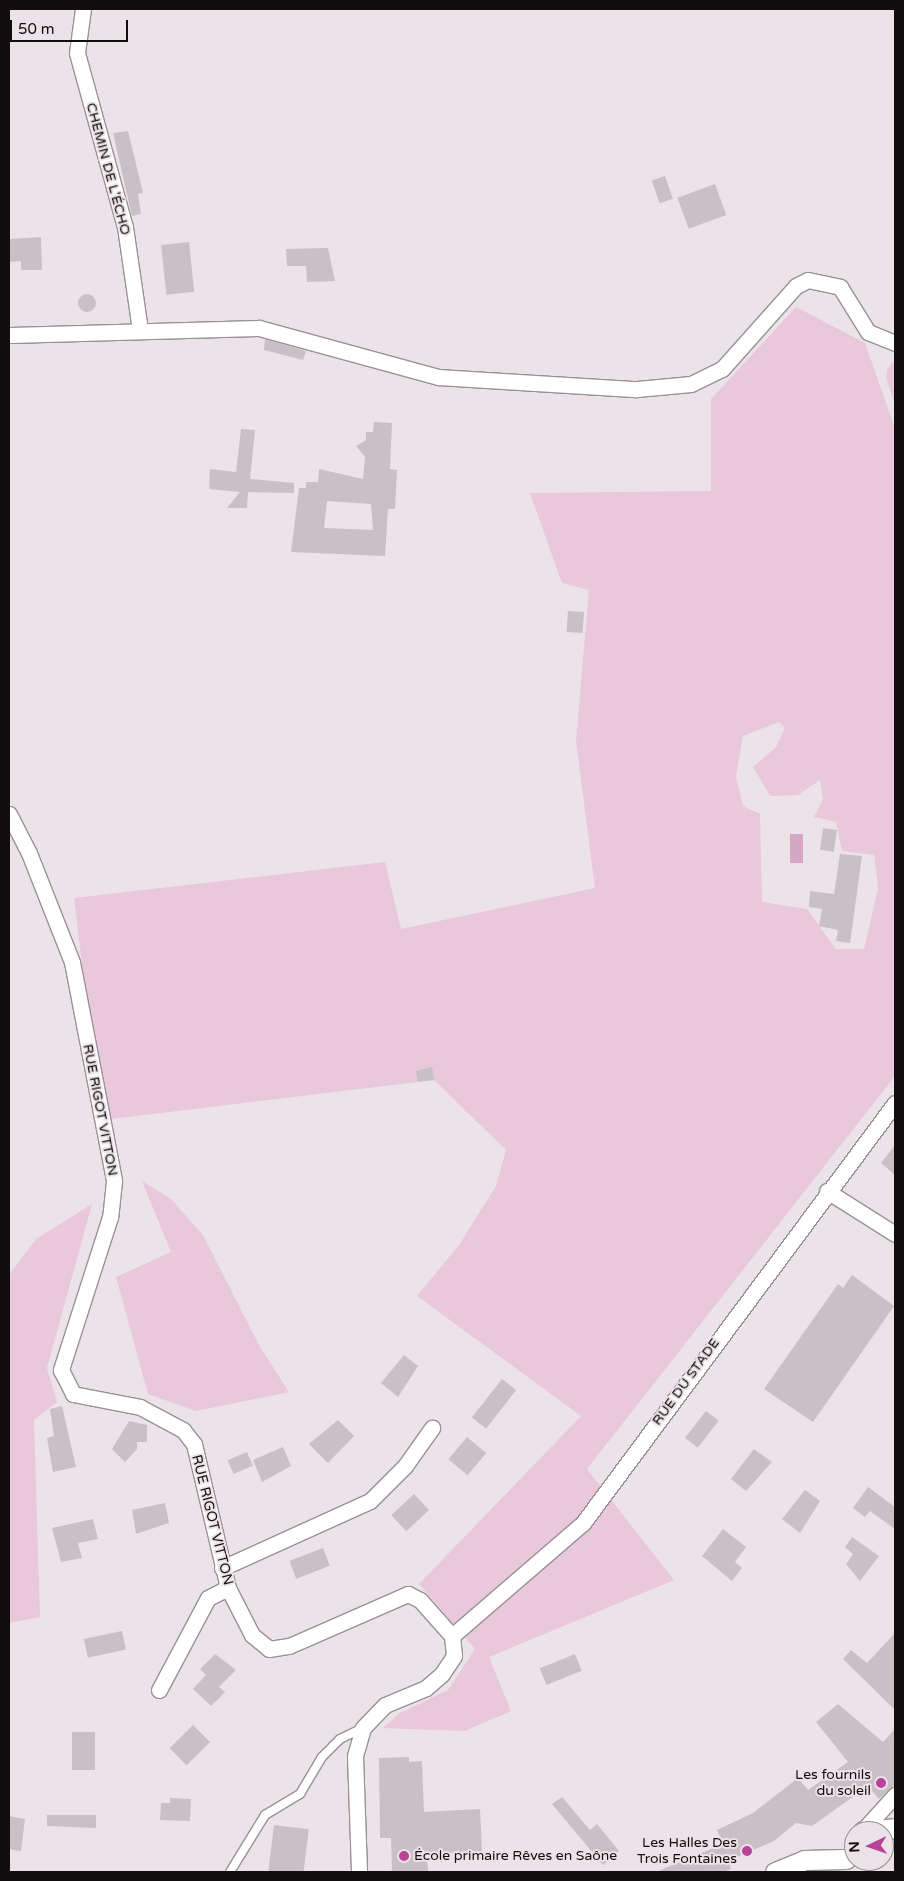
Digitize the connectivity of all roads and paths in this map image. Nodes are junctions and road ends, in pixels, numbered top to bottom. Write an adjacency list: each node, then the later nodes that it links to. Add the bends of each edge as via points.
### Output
1 (83, 9): 2 (street, CHEMIN DE L'ÉCHO, via 77,53 124,227)
2 (140, 330): 3 (street); 4 (street, via 259,328 438,377 637,389 691,384 722,369 796,286 808,280 840,287 868,332)
3 (9, 336)
4 (895, 343)
5 (9, 814): 10 (street, RUE RIGOT VITTON, via 29,853 72,962 114,1181 110,1217 61,1370 73,1394 140,1406 183,1430 194,1444)
6 (895, 1103): 7 (street, RUE DU STADE)
7 (827, 1191): 8 (street); 12 (street, RUE DU STADE, via 583,1523)
8 (895, 1234)
9 (432, 1428): 10 (street, via 405,1466 370,1501)
10 (222, 1568): 11 (street, RUE RIGOT VITTON)
11 (228, 1588): 12 (street, RUE RIGOT VITTON, via 252,1635 269,1649 288,1646 393,1596 408,1594 420,1600); 13 (street, via 208,1598)
12 (449, 1631): 14 (street, via 454,1656 442,1674 426,1688 385,1705)
13 (159, 1690)
14 (363, 1728): 18 (lane, via 340,1739 322,1757 300,1794 265,1815); 19 (street, via 355,1756)
15 (895, 1796): 16 (street)
16 (872, 1821)
17 (844, 1859): 20 (street, via 804,1860)
18 (230, 1872)
19 (359, 1872)
20 (775, 1872)

